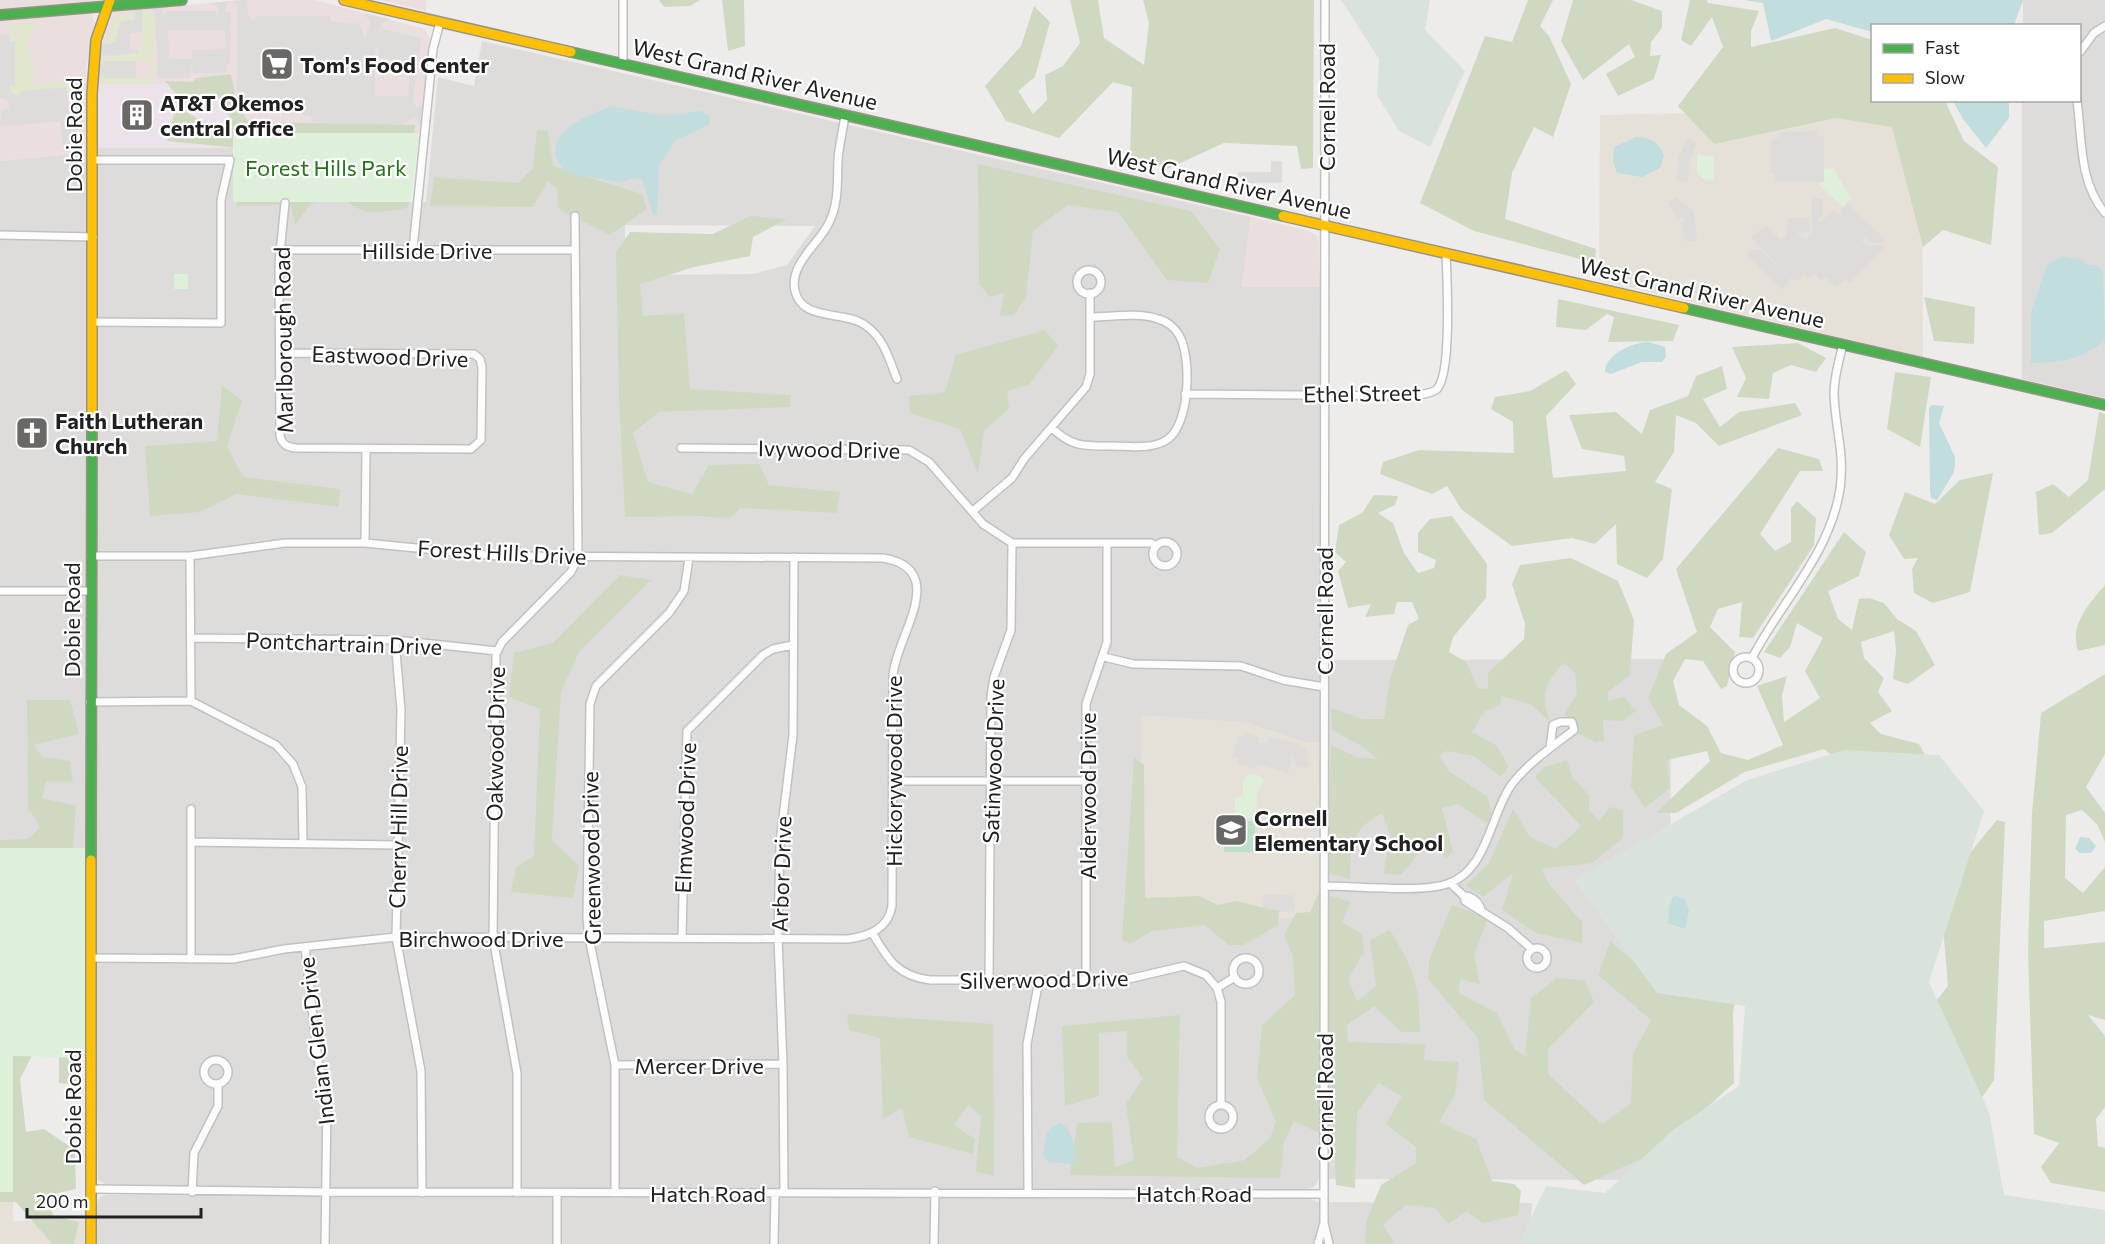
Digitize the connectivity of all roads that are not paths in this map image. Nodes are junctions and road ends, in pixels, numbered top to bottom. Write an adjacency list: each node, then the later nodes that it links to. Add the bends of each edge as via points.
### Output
1 (182, 0): 5 (main road)
2 (344, 0): 7 (main road, West Grand River Avenue)
3 (623, 0): 10 (street)
4 (1325, 0): 17 (street, Cornell Road)
5 (109, 3): 6 (main road); 13 (main road, Dobie Road, via 93,57)
6 (0, 15)
7 (440, 22): 10 (main road, West Grand River Avenue); 20 (street, via 434,42)
8 (2105, 26): 9 (street)
9 (2081, 49)
10 (623, 63): 12 (main road, West Grand River Avenue)
11 (2077, 102): 15 (street, via 2087,182)
12 (845, 115): 17 (main road, West Grand River Avenue); 29 (street, via 835,210 823,235 795,272 794,288 809,310 854,319 867,326 885,347)
13 (93, 160): 19 (main road, Dobie Road); 26 (street, via 230,160 221,200 221,323)
14 (285, 203): 21 (street, Marlborough Road)
15 (2105, 213)
16 (575, 216): 22 (street)
17 (1326, 226): 23 (main road, West Grand River Avenue); 30 (street, Cornell Road)
18 (0, 235): 19 (street)
19 (93, 237): 26 (main road, Dobie Road)
20 (413, 249): 21 (street, Hillside Drive); 22 (street, Hillside Drive)
21 (280, 250): 28 (street, Marlborough Road)
22 (575, 250): 43 (street)
23 (1446, 253): 27 (main road, West Grand River Avenue); 30 (street, Ethel Street, via 1446,356 1436,390 1414,396)
24 (1090, 293): 25 (street)
25 (1090, 317): 31 (street, via 1151,317 1166,322 1185,351); 33 (street, via 1088,383)
26 (92, 322): 41 (main road, Dobie Road)
27 (1843, 344): 32 (main road, West Grand River Avenue); 54 (street, via 1834,387 1842,466 1834,514 1826,537)
28 (280, 353): 35 (street, Marlborough Road, via 280,436 285,445); 35 (street, Eastwood Drive, via 469,353 480,358 483,433 476,447)
29 (897, 379)
30 (1323, 393): 31 (street, Ethel Street); 55 (street, Cornell Road)
31 (1185, 394): 33 (street, via 1184,416 1178,429 1155,445 1079,446 1066,441)
32 (2105, 405)
33 (1052, 428): 36 (street, via 1012,478)
34 (681, 448): 36 (street, Ivywood Drive, via 909,450 929,462)
35 (366, 449): 37 (street)
36 (973, 512): 38 (street, Ivywood Drive, via 992,532)
37 (365, 543): 42 (street, Forest Hills Drive, via 270,543); 43 (street, Forest Hills Drive, via 498,556)
38 (1012, 543): 39 (street); 60 (street, Satinwood Drive, via 1012,618 992,686)
39 (1107, 543): 40 (street); 53 (street, Alderwood Drive)
40 (1156, 546)
41 (91, 556): 42 (street, Forest Hills Drive); 48 (main road, Dobie Road)
42 (190, 556): 49 (street)
43 (578, 557): 45 (street, Forest Hills Drive); 52 (street, Oakwood Drive, via 571,572 506,636)
44 (794, 557): 45 (street, Forest Hills Drive); 46 (street, Forest Hills Drive, via 883,558 901,563); 51 (street, Arbor Drive)
45 (689, 558): 72 (street, Greenwood Drive, via 684,591 669,613 596,686 592,696)
46 (910, 571): 59 (street, Hickorywood Drive, via 918,602 894,664)
47 (0, 591): 48 (street)
48 (91, 591): 57 (main road, Dobie Road)
49 (191, 638): 50 (street, Pontchartrain Drive); 56 (street)
50 (395, 640): 52 (street, Pontchartrain Drive); 65 (street, Cherry Hill Drive, via 400,710)
51 (793, 645): 70 (street, Elmwood Drive, via 763,655 687,731); 73 (street, Arbor Drive, via 793,735 780,842)
52 (497, 651): 71 (street, Oakwood Drive)
53 (1104, 657): 55 (street, via 1133,664 1241,666 1283,680); 61 (street, Alderwood Drive, via 1086,704)
54 (1752, 658)
55 (1324, 687): 67 (street, Cornell Road)
56 (191, 701): 57 (street); 64 (street, via 276,745 293,764 302,787)
57 (90, 702): 76 (main road, Dobie Road)
58 (1550, 748): 66 (street, via 1514,782 1500,805 1485,848)
59 (893, 781): 60 (street); 68 (street, Hickorywood Drive, via 892,906 888,919)
60 (990, 781): 61 (street); 80 (street, Satinwood Drive)
61 (1086, 781): 79 (street, Alderwood Drive)
62 (191, 809): 63 (street)
63 (191, 842): 64 (street); 77 (street)
64 (303, 843): 65 (street)
65 (398, 845): 69 (street, Cherry Hill Drive)
66 (1450, 883): 67 (street, via 1432,887); 75 (street, via 1475,910 1508,928)
67 (1324, 886): 98 (street, Cornell Road)
68 (873, 934): 73 (street, Birchwood Drive, via 848,939); 80 (street, Silverwood Drive, via 889,962 907,975 930,980)
69 (396, 937): 71 (street, Birchwood Drive); 74 (street, Birchwood Drive); 91 (street, Cherry Hill Drive, via 421,1071)
70 (682, 937): 72 (street, Birchwood Drive); 73 (street, Birchwood Drive)
71 (493, 938): 72 (street, Birchwood Drive); 93 (street, Oakwood Drive, via 517,1073)
72 (589, 938): 84 (street, Greenwood Drive)
73 (778, 938): 83 (street, Arbor Drive)
74 (306, 947): 77 (street, Birchwood Drive, via 233,959); 90 (street, Indian Glen Drive, via 318,1060 327,1102)
75 (1532, 949)
76 (91, 958): 77 (street, Birchwood Drive); 87 (main road, Dobie Road)
77 (191, 959)
78 (1235, 977): 82 (street)
79 (1086, 980): 81 (street, Silverwood Drive); 82 (street, Silverwood Drive, via 1132,979 1184,966 1202,972)
80 (989, 981): 81 (street, Silverwood Drive)
81 (1039, 981): 92 (street, via 1028,1044)
82 (1217, 988): 86 (street, via 1221,1002)
83 (783, 1064): 84 (street, Mercer Drive); 97 (street, Arbor Drive)
84 (615, 1065): 95 (street, Greenwood Drive)
85 (218, 1084): 89 (street, via 218,1106 192,1163)
86 (1221, 1105)
87 (92, 1189): 89 (street, Hatch Road); 100 (main road, Dobie Road)
88 (934, 1191): 92 (street, Hatch Road); 97 (street, Hatch Road); 104 (street)
89 (192, 1192): 90 (street, Hatch Road)
90 (326, 1192): 91 (street, Hatch Road); 101 (street, Indian Glen Drive)
91 (422, 1192): 93 (street, Hatch Road)
92 (1028, 1192): 98 (street, Hatch Road)
93 (517, 1193): 94 (street, Hatch Road)
94 (557, 1193): 95 (street, Hatch Road); 102 (street)
95 (615, 1193): 96 (street, Hatch Road)
96 (775, 1193): 97 (street, Hatch Road); 103 (street)
97 (784, 1193)
98 (1324, 1194): 99 (street, Cornell Road)
99 (1324, 1223): 105 (street, Cornell Road); 106 (street, Cornell Road)
100 (91, 1244)
101 (325, 1244)
102 (557, 1244)
103 (774, 1244)
104 (934, 1244)
105 (1318, 1244)
106 (1329, 1244)

